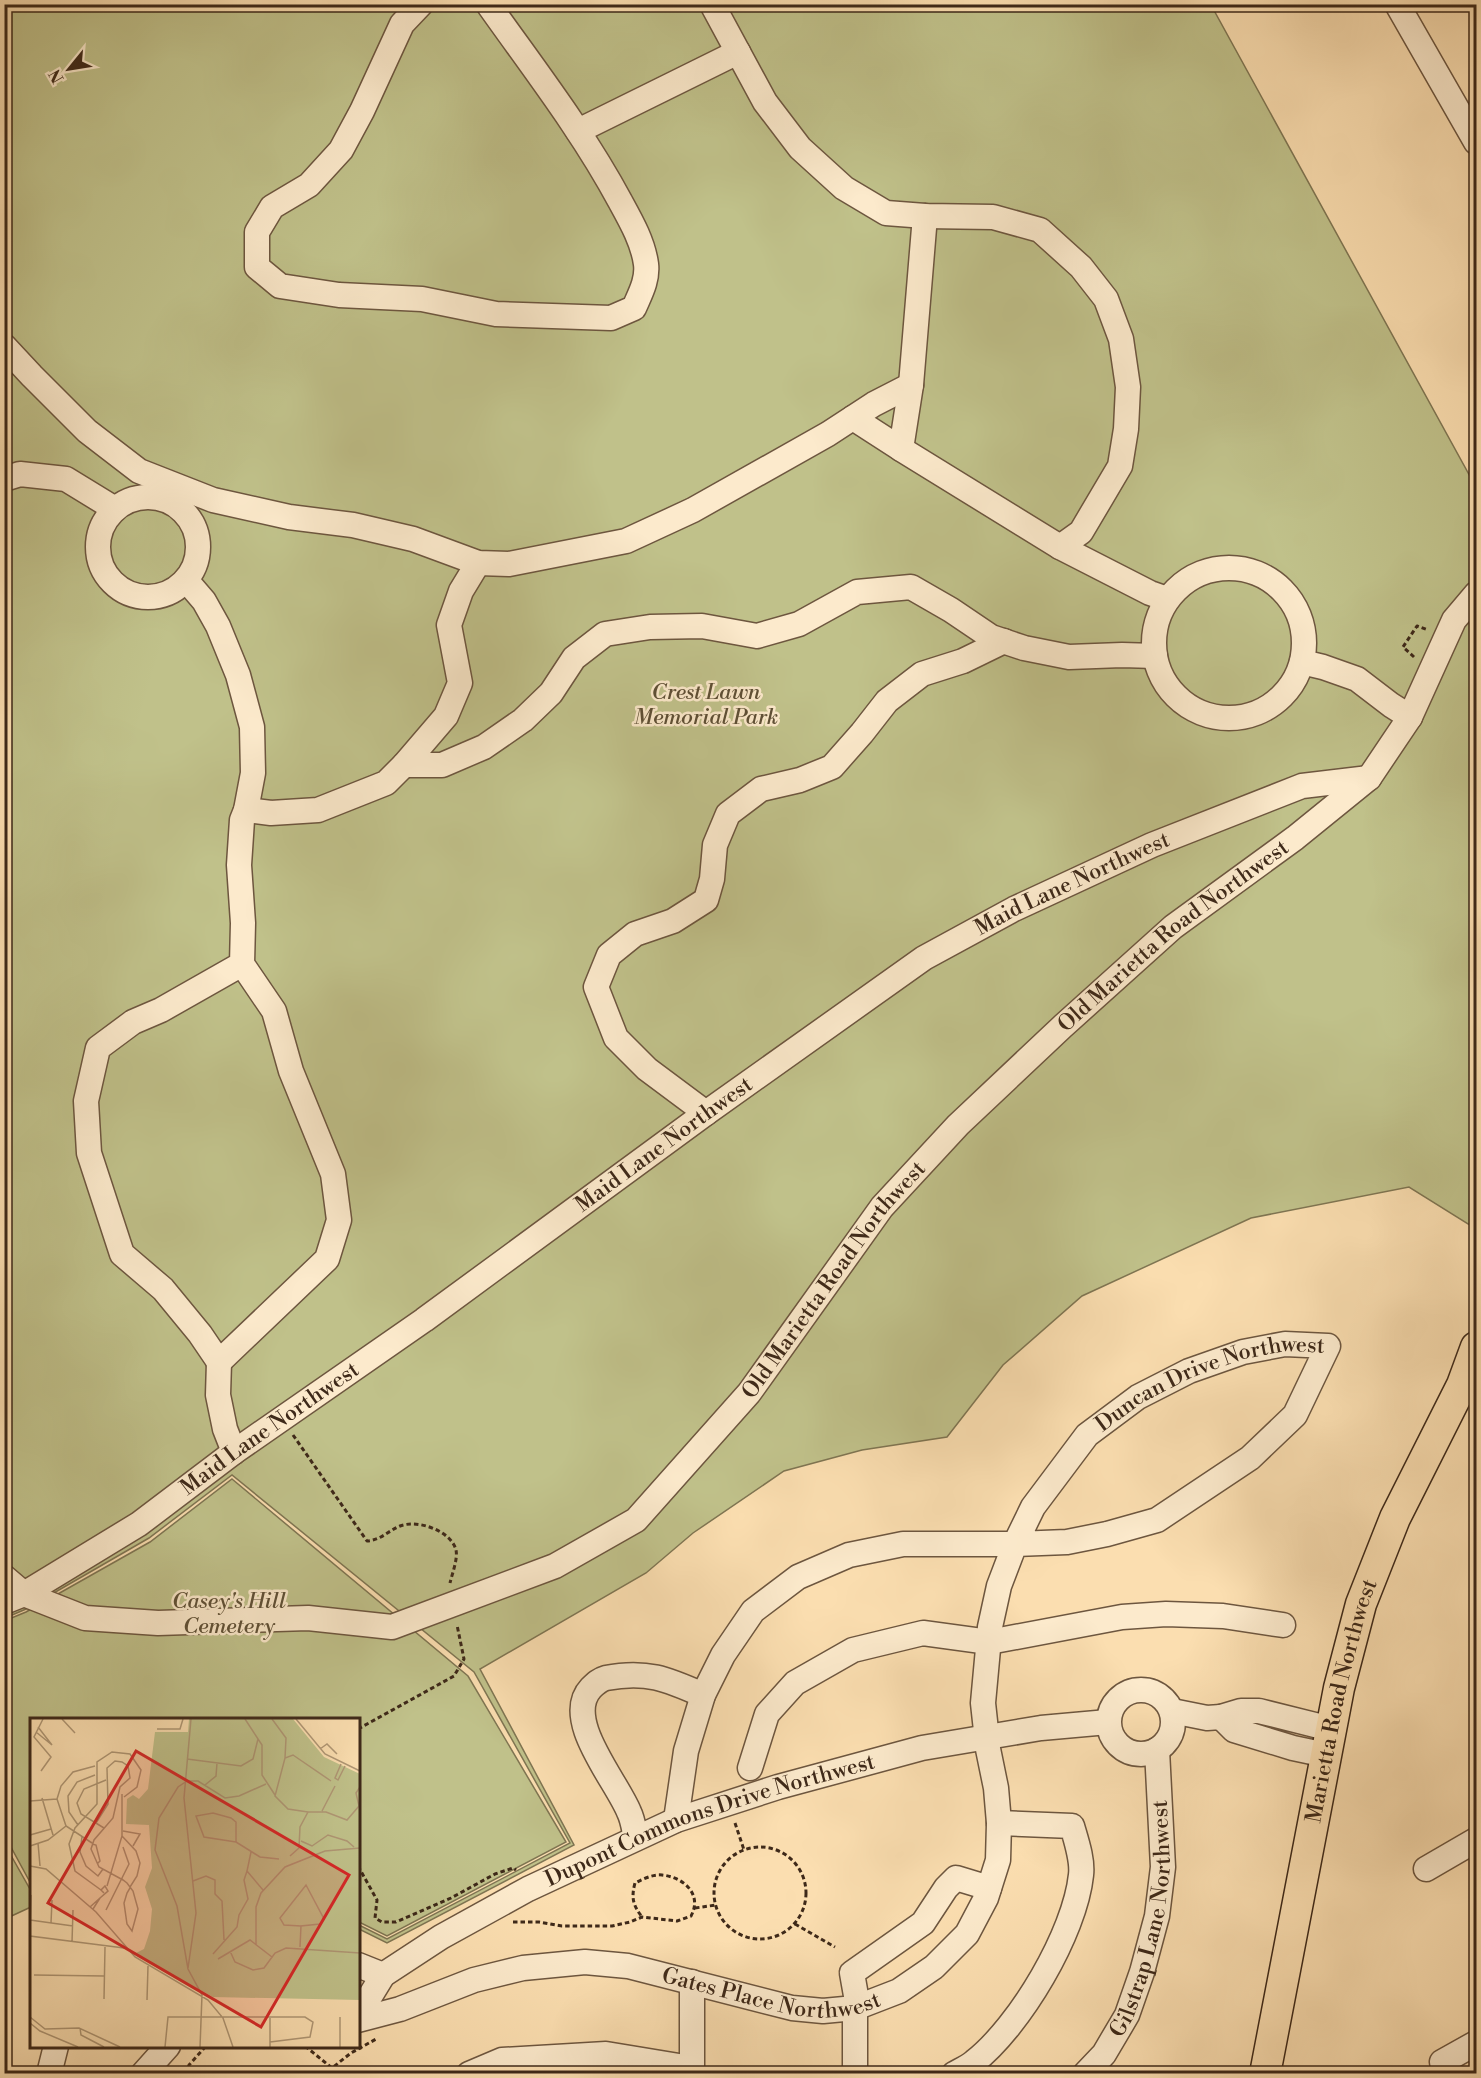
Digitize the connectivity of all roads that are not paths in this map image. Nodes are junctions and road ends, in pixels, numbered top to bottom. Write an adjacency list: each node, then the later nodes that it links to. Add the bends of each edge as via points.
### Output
1 (421, 4): 6 (street, via 402,24 341,150 309,185 272,207 257,232 256,267 280,286 339,295 422,299 496,314 611,318 619,315 634,308 644,286 646,265 635,229)
2 (488, 4): 6 (street)
3 (712, 4): 5 (street)
4 (1397, 4): 7 (street)
5 (738, 52): 6 (street); 8 (street, via 765,102 800,148 844,188 886,213)
6 (578, 131)
7 (1476, 142)
8 (924, 216): 10 (street); 15 (street, via 993,217 1040,230 1081,267 1106,299 1121,339 1128,387 1120,466 1081,532)
9 (4, 346): 16 (street, via 87,431 139,471 213,500 413,539)
10 (910, 385): 11 (street); 12 (street)
11 (853, 417): 12 (street); 16 (street, via 693,510 626,541 509,564)
12 (901, 449): 15 (street)
13 (4, 479): 14 (street, via 20,474 66,479)
14 (115, 509): 17 (street, via 139,498 160,498 176,506 191,521 197,537 196,560); 17 (street, via 100,531 99,559 106,575 126,592 142,597 172,591)
15 (1060, 547): 19 (street)
16 (478, 562): 24 (street, via 461,591 449,625 460,683 446,716)
17 (186, 580): 26 (street, via 218,626 238,675 252,727 253,773)
18 (1476, 594): 23 (street, Old Marietta Road Northwest, via 1454,620)
19 (1167, 599): 21 (street, via 1154,633); 22 (street, via 1197,574 1207,572 1235,567 1272,580 1297,608 1305,640)
20 (1004, 641): 21 (street, via 1069,657); 24 (street, via 991,637 911,587 857,592 800,624 757,636 702,626 650,627 605,634 574,658 551,693 523,720 484,747 442,765); 28 (street, via 922,675 887,701 832,767 761,789 728,814 716,845 706,900 673,921 635,934 609,955 596,987 616,1038 647,1069)
21 (1155, 656): 22 (street, via 1167,686 1186,705 1224,718 1241,718 1265,710 1283,696)
22 (1302, 662): 23 (street, via 1357,679)
23 (1410, 717): 25 (street, Old Marietta Road Northwest)
24 (404, 765): 26 (street, via 386,783 318,810)
25 (1369, 778): 28 (street, Maid Lane Northwest, via 1302,786 1152,845 1014,909 924,958); 34 (street, Old Marietta Road Northwest, via 1173,927 958,1125 882,1207 749,1393 636,1520 555,1566 392,1627 308,1618 158,1623 85,1618)
26 (246, 810): 27 (street, via 239,865)
27 (242, 964): 30 (street, via 274,1011 291,1071 333,1174 339,1220 327,1259); 30 (street, via 133,1022 98,1048 86,1101 89,1153 122,1254 163,1289)
28 (706, 1113): 31 (street, Maid Lane Northwest, via 424,1320)
29 (1476, 1347): 41 (main road, Marietta Road Northwest, via 1395,1518 1365,1593 1338,1688)
30 (219, 1362): 31 (street, via 218,1395)
31 (234, 1452): 34 (street, Maid Lane Northwest, via 139,1524)
32 (1015, 1544): 32 (street, Duncan Drive Northwest, via 1033,1507 1087,1435 1138,1397 1189,1371 1243,1352 1285,1344 1328,1346 1295,1416 1250,1458 1157,1520 1067,1542); 36 (street, Duncan Drive Northwest, via 999,1587); 37 (street, Duncan Drive Northwest, via 903,1544 849,1555 798,1577 753,1611 723,1655)
33 (4, 1577): 34 (street, Old Marietta Road Northwest)
34 (14, 1598)
35 (1283, 1625): 36 (street, via 1223,1616 1166,1614 1122,1617)
36 (989, 1642): 40 (street, Duncan Drive Northwest, via 983,1703); 43 (street, via 922,1633 853,1650 795,1683 767,1714)
37 (703, 1695): 44 (street, Duncan Drive Northwest, via 686,1751); 46 (street, via 650,1675 623,1675 599,1680 584,1696 581,1717 630,1813)
38 (1172, 1711): 39 (street, via 1166,1700 1140,1689 1117,1700); 41 (street, via 1207,1718 1241,1710 1259,1711); 42 (street, via 1172,1732)
39 (1108, 1722): 40 (street, Dupont Commons Drive Northwest); 42 (street, via 1118,1744 1128,1751 1141,1754)
40 (986, 1736): 44 (street, Dupont Commons Drive Northwest, via 876,1760 725,1802); 45 (street, Gates Place Northwest)
41 (1328, 1742): 67 (main road, Marietta Road Northwest)
42 (1157, 1750): 66 (street, Gilstrap Lane Northwest, via 1162,1867 1157,1916 1127,2014 1104,2054)
43 (750, 1768)
44 (676, 1820): 46 (street, Dupont Commons Drive Northwest)
45 (999, 1823): 49 (street, Gates Place Northwest, via 998,1860); 65 (street, via 1072,1826 1082,1873 1073,1910 1034,1991 1010,2026 973,2063)
46 (636, 1838): 51 (street, Dupont Commons Drive Northwest, via 528,1889 441,1937)
47 (1476, 1840): 48 (street)
48 (1426, 1869)
49 (989, 1888): 53 (street, Gates Place Northwest, via 967,1934 934,1967 899,1991); 53 (street, via 956,1878 923,1923 852,1973)
50 (360, 1966): 51 (street)
51 (383, 1976): 54 (street, Dupont Commons Drive Northwest)
52 (692, 1982): 53 (street, Gates Place Northwest, via 792,2008 823,2012); 55 (street, Gates Place Northwest, via 628,1966 585,1962 523,1968 474,1980 400,2009); 60 (street)
53 (857, 2007): 64 (street)
54 (360, 2015)
55 (360, 2018)
56 (1476, 2043): 59 (street)
57 (55, 2048): 61 (street)
58 (166, 2048): 62 (street)
59 (1442, 2062)
60 (691, 2071): 63 (street, via 606,2054 502,2060)
61 (49, 2073)
62 (143, 2073)
63 (469, 2073)
64 (855, 2073)
65 (954, 2073)
66 (1085, 2073)
67 (1265, 2073)

